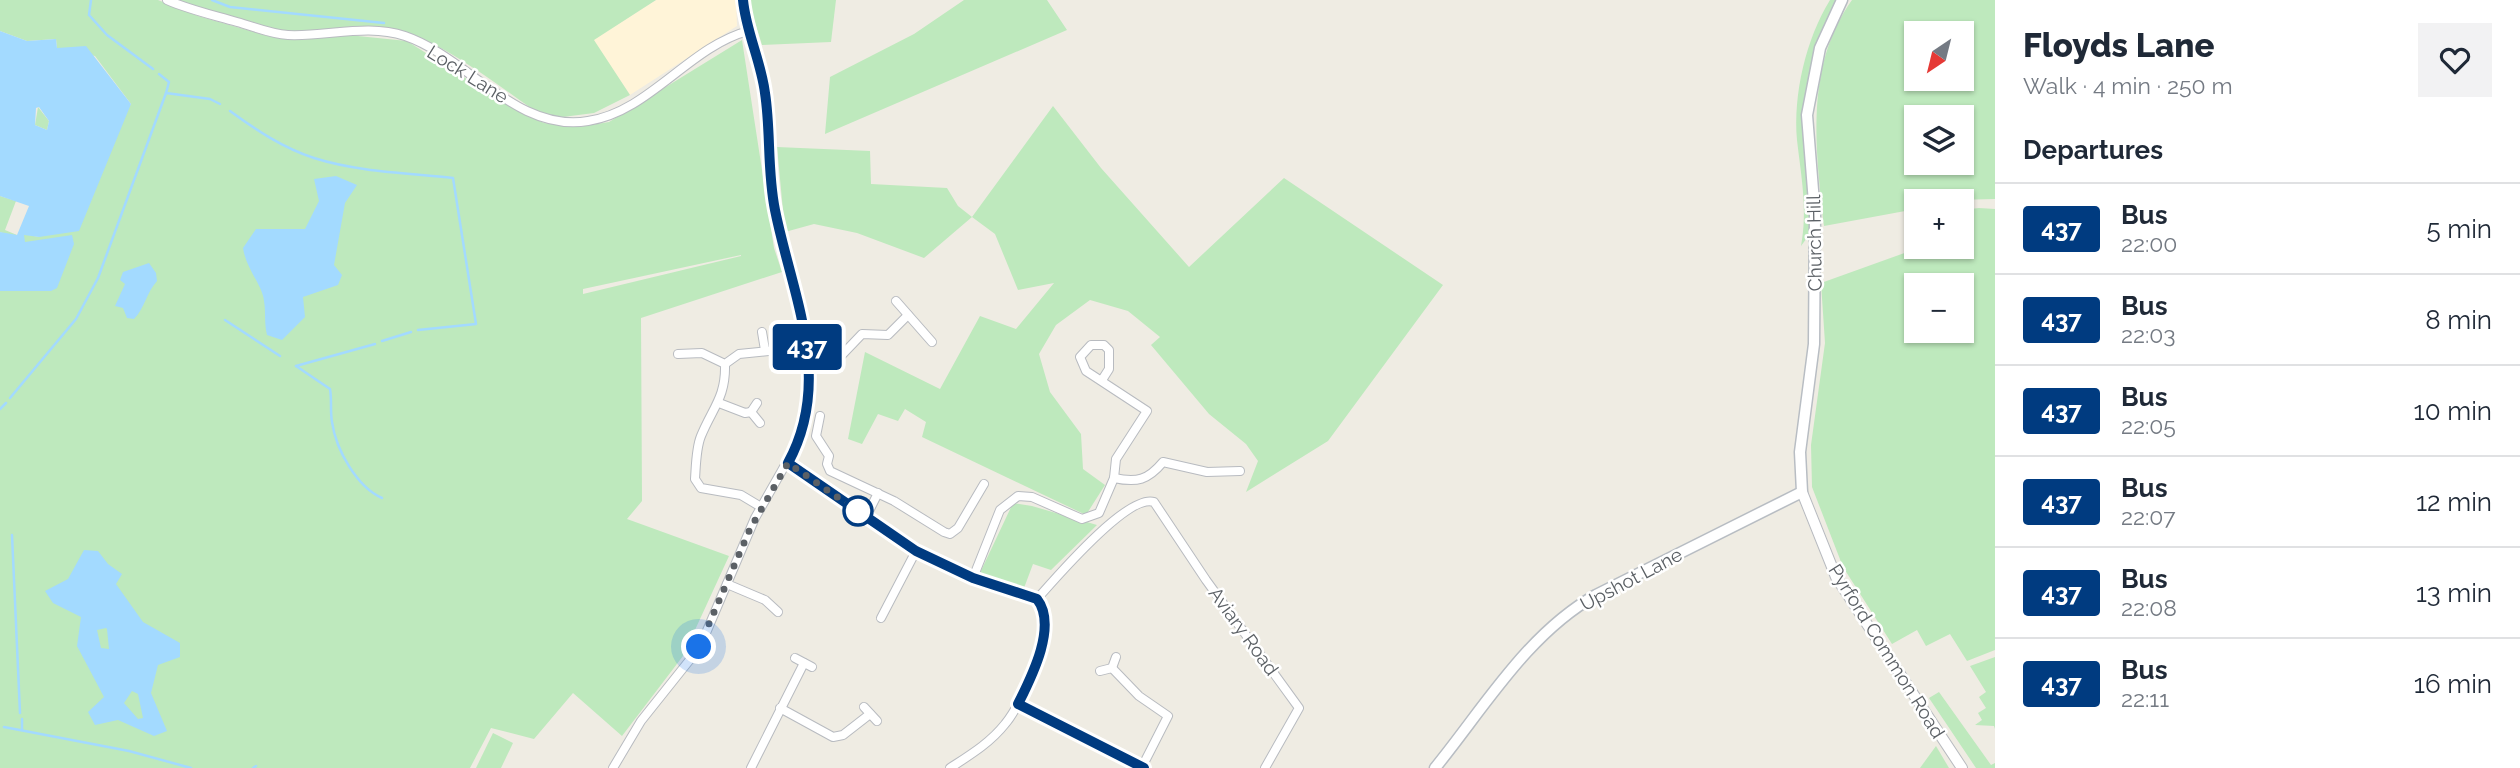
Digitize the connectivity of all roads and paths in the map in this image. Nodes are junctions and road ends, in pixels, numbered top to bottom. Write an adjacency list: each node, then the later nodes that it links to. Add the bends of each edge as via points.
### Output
1 (167, 0): 4 (street, Lock Lane, via 201,14 285,35 350,31 405,36 526,110 564,122 613,114 727,39)
2 (743, 0): 4 (street)
3 (1842, 0): 24 (main road, Church Hill, via 1820,48 1807,115 1815,215 1814,334 1800,452)
4 (748, 31): 12 (street, via 766,95 775,211)
5 (896, 301): 6 (street)
6 (908, 314): 8 (street); 12 (street, via 888,335 862,334 839,358)
7 (762, 332): 9 (street)
8 (932, 342)
9 (765, 350): 10 (street); 13 (street, via 739,354)
10 (778, 350)
11 (683, 351): 13 (street, via 713,356)
12 (809, 359): 20 (street, via 806,414)
13 (725, 364): 15 (street)
14 (1102, 380): 14 (street, via 1109,369 1109,350 1091,345 1083,349 1080,363); 22 (street, via 1146,411 1116,459)
15 (719, 403): 17 (street); 26 (street, via 700,438 696,484 741,495)
16 (757, 403): 17 (street)
17 (751, 412): 19 (street)
18 (820, 416): 25 (street, via 816,436 829,456 828,469)
19 (760, 424)
20 (788, 463): 26 (street); 27 (street)
21 (1240, 471): 22 (street, via 1208,472 1163,462 1149,477)
22 (1114, 478): 29 (street, via 1099,513 1091,518 1082,519 1032,497 1009,500 1000,510)
23 (984, 484): 25 (street, via 950,534)
24 (1802, 492): 46 (main road, Upshot Lane, via 1570,611 1532,647); 47 (street, Pyrford Common Road, via 1836,577)
25 (878, 493): 27 (street)
26 (761, 507): 30 (street)
27 (866, 517): 28 (street)
28 (916, 551): 29 (street); 33 (street)
29 (973, 578): 31 (street)
30 (727, 584): 32 (street, via 765,600); 41 (street, via 690,663 641,721)
31 (1037, 599): 38 (street, via 1043,614 1042,640); 45 (street, Aviary Road, via 1080,551 1128,511 1149,500 1164,514 1206,580 1297,702 1295,717)
32 (778, 612)
33 (881, 618)
34 (1116, 657): 36 (street)
35 (795, 658): 39 (street, via 808,665)
36 (1112, 668): 37 (street); 44 (street, via 1139,696 1168,716)
37 (1100, 671)
38 (1018, 704): 43 (street, via 988,742); 44 (street)
39 (780, 708): 40 (street, via 832,737 843,735); 42 (street)
40 (870, 714)
41 (613, 768)
42 (751, 768)
43 (950, 768)
44 (1143, 768)
45 (1265, 768)
46 (1435, 768)
47 (1962, 768)

